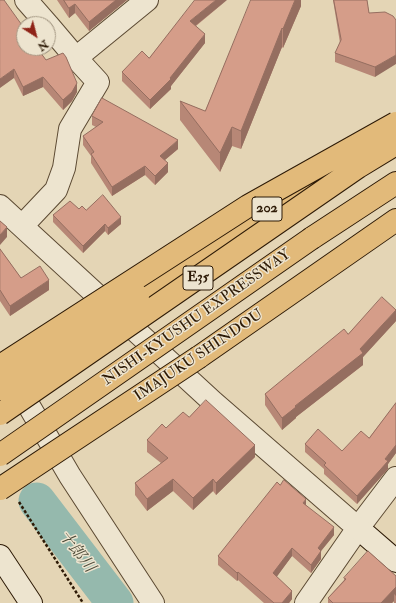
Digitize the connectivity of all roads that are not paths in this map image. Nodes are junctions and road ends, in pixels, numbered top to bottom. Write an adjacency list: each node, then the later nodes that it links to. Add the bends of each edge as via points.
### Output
1 (26, 0): 3 (street)
2 (148, 0): 5 (street)
3 (39, 16)
4 (56, 35): 5 (street)
5 (76, 58): 11 (street, via 98,82 70,129 64,168 56,190)
6 (396, 122): 13 (highway, bridge, via 248,206); 14 (highway, 202, bridge)
7 (396, 144): 15 (highway, E35, bridge, via 358,167)
8 (396, 183): 16 (highway, NISHI-KYUSHU EXPRESSWAY / E35, bridge, via 312,238)
9 (0, 206): 11 (street)
10 (396, 220): 18 (highway, IMAJUKU SHINDOU, bridge, via 198,357)
11 (22, 226): 19 (street, via 213,402)
12 (0, 356): 23 (street, via 70,476)
13 (0, 366)
14 (0, 389)
15 (0, 414)
16 (0, 455)
17 (396, 478): 19 (street)
18 (8, 494)
19 (358, 528): 21 (street); 24 (street)
20 (0, 556): 22 (street)
21 (396, 561)
22 (31, 603)
23 (153, 603)
24 (306, 603)

